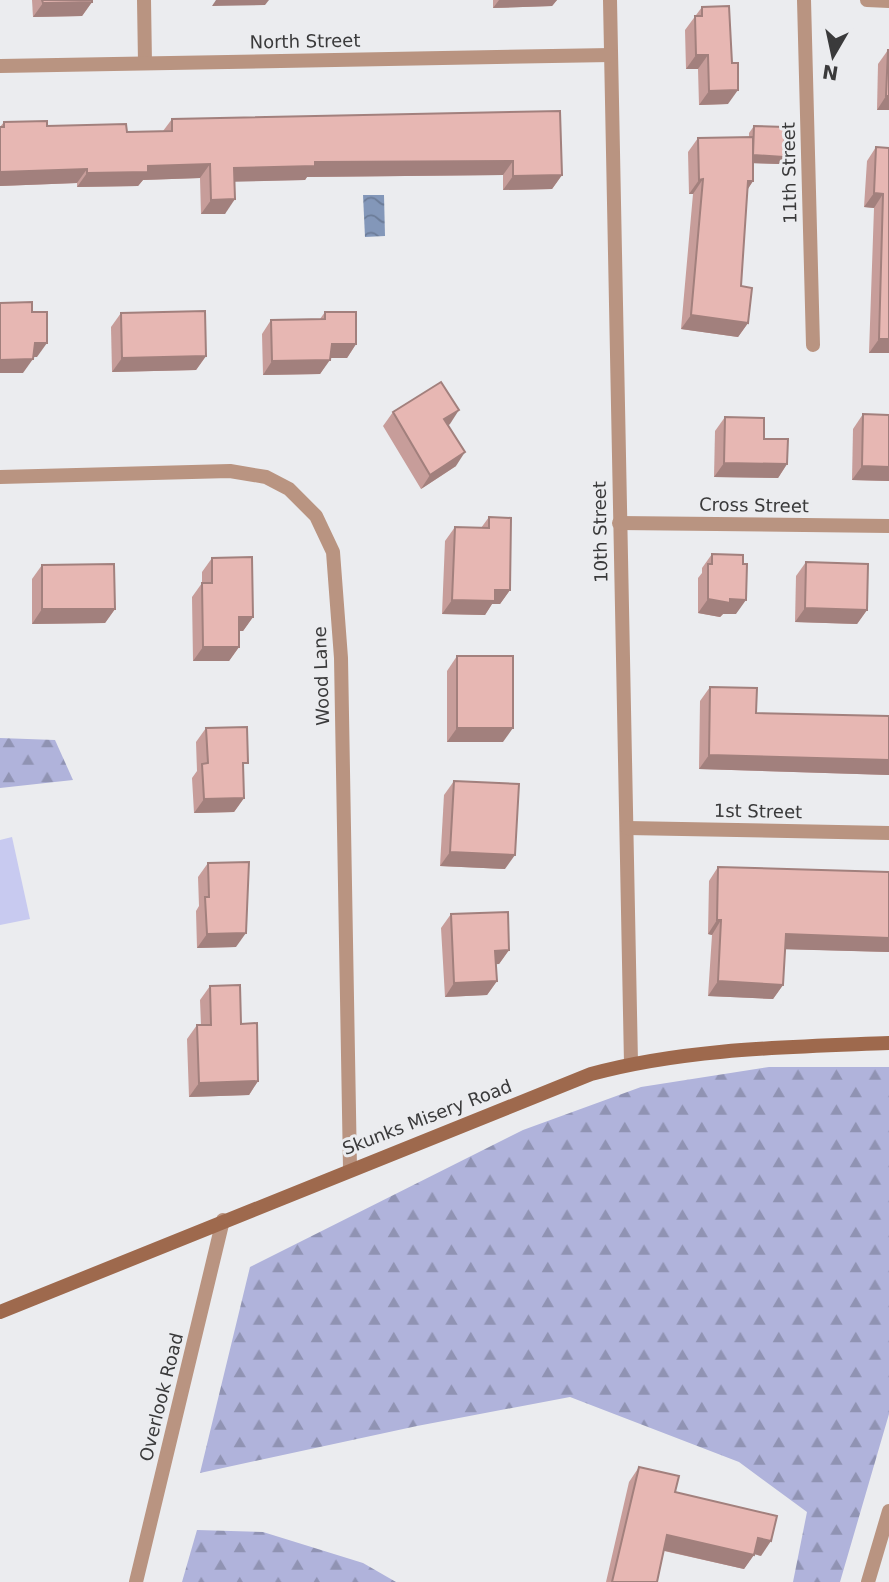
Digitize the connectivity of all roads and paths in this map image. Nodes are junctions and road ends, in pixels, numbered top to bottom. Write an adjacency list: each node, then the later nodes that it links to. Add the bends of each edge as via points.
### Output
1 (144, 0): 7 (street)
2 (610, 0): 6 (street, 10th Street)
3 (804, 0): 9 (street, 11th Street)
4 (867, 0): 5 (street)
5 (889, 1)
6 (611, 55): 7 (street, North Street); 11 (street, 10th Street)
7 (145, 63): 8 (street, North Street)
8 (0, 66)
9 (813, 345)
10 (0, 477): 17 (street, Wood Lane, via 230,471 267,477 289,489 316,516 333,552 341,658)
11 (619, 523): 12 (street, Cross Street); 13 (street, 10th Street)
12 (889, 526)
13 (627, 828): 14 (street, 1st Street); 16 (street, 10th Street)
14 (889, 833)
15 (889, 1043): 16 (main road, Skunks Misery Road, via 768,1048)
16 (631, 1063): 17 (main road, Skunks Misery Road, via 591,1074)
17 (350, 1168): 18 (main road, Skunks Misery Road)
18 (223, 1220): 19 (main road, Skunks Misery Road); 21 (street, Overlook Road)
19 (0, 1311)
20 (889, 1511): 22 (street)
21 (136, 1582)
22 (868, 1582)

